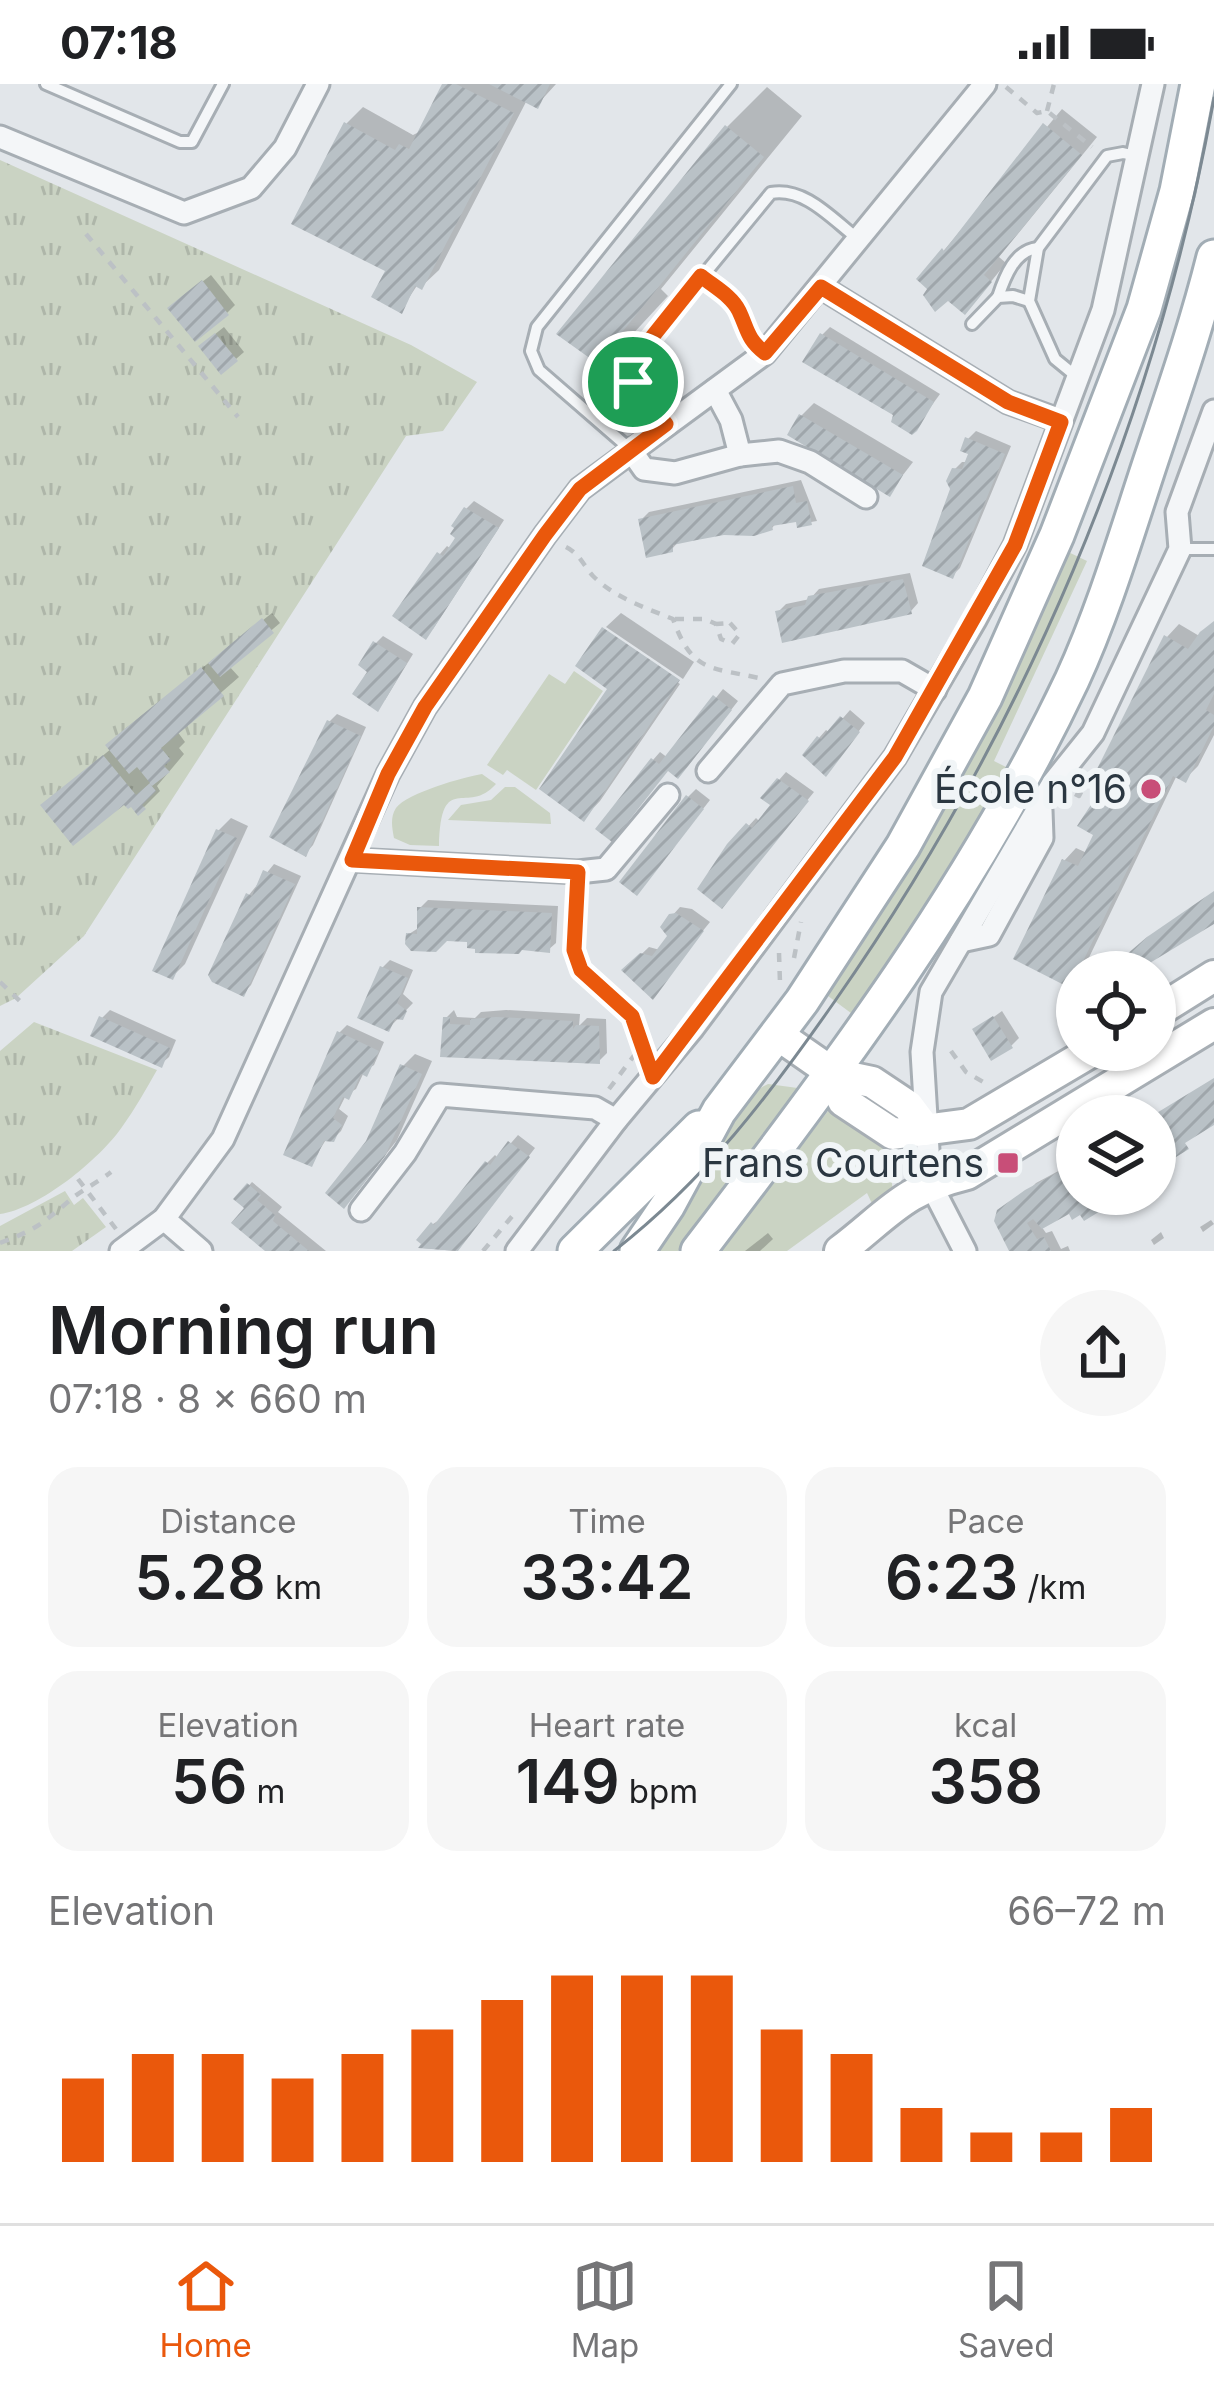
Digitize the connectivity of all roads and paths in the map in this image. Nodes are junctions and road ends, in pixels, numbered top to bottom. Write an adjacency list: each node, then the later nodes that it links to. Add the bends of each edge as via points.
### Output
1 (46, 84): 2 (lane, via 179,142 192,142)
2 (223, 84)
3 (318, 84): 10 (street, via 285,148 251,188 184,213)
4 (730, 84): 29 (lane, via 537,327 531,351 539,370)
5 (1054, 84): 9 (path)
6 (1153, 84): 12 (street)
7 (1198, 84): 47 (main road, via 1150,293 1029,602 947,768)
8 (975, 87): 9 (path, via 1006,86 1037,112); 14 (street)
9 (1047, 111): 11 (path)
10 (0, 137)
11 (1107, 156): 12 (lane); 15 (lane)
12 (1138, 156): 23 (street, via 1102,310)
13 (86, 234): 26 (path)
14 (860, 241): 17 (lane, via 800,195 771,193); 18 (street)
15 (1038, 248): 19 (lane, via 1017,258); 20 (lane)
16 (1214, 257): 55 (main road, via 1126,546 1072,680 951,898)
17 (701, 276): 22 (path, via 728,297 749,341); 28 (lane, via 633,368 633,382)
18 (821, 287): 22 (street); 27 (street, via 1008,402)
19 (998, 297): 20 (lane); 21 (lane)
20 (1028, 301): 23 (lane, via 1054,359)
21 (972, 323)
22 (765, 353): 24 (street)
23 (1077, 376): 27 (street)
24 (715, 390): 28 (street); 30 (street)
25 (1214, 411): 34 (street, via 1177,512)
26 (238, 417)
27 (1061, 422): 38 (street, via 1015,545)
28 (666, 424): 29 (street)
29 (630, 449): 30 (street, via 644,469 674,473); 32 (street, via 580,489)
30 (740, 455): 31 (street, via 779,451)
31 (866, 497)
32 (545, 535): 35 (path, via 578,553 619,596); 41 (street, via 425,707)
33 (1214, 548): 34 (lane)
34 (1180, 549): 61 (street, via 1093,733 1052,783 931,992 922,1052)
35 (674, 619): 36 (path); 37 (path, via 683,647 699,663)
36 (716, 624)
37 (782, 684): 38 (street, via 844,671 902,671); 39 (street)
38 (935, 690): 43 (street)
39 (708, 771)
40 (668, 795): 42 (street, via 606,869)
41 (352, 860): 42 (street); 68 (street, via 223,1139)
42 (578, 872): 52 (path, via 574,950 581,970 632,1016)
43 (791, 899): 47 (path, via 803,909 791,974); 56 (street)
44 (770, 945): 47 (path, via 779,953 780,985)
45 (1214, 976): 48 (street)
46 (0, 982): 49 (path)
47 (800, 991): 51 (main road)
48 (1176, 999)
49 (25, 1006)
50 (1214, 1024): 64 (street, via 967,1174)
51 (778, 1035): 55 (street); 59 (main road)
52 (642, 1045): 56 (path); 58 (path)
53 (951, 1051): 57 (path, via 966,1072)
54 (1059, 1071): 61 (street, via 969,1124)
55 (834, 1074): 61 (street, via 872,1082); 78 (main road)
56 (653, 1077): 60 (street)
57 (993, 1086)
58 (609, 1089)
59 (719, 1111): 69 (main road); 75 (main road)
60 (616, 1120): 66 (street, via 595,1108 440,1095); 74 (street)
61 (926, 1130): 64 (street)
62 (111, 1172): 65 (path)
63 (78, 1180): 65 (path)
64 (930, 1183): 79 (street); 80 (street)
65 (87, 1192): 70 (path); 71 (path)
66 (361, 1210)
67 (516, 1211): 73 (path)
68 (164, 1219): 70 (street); 72 (street)
69 (658, 1222): 76 (lane); 77 (main road)
70 (119, 1240)
71 (0, 1243)
72 (202, 1251)
73 (483, 1251)
74 (517, 1251)
75 (575, 1251)
76 (625, 1251)
77 (637, 1251)
78 (698, 1251)
79 (840, 1251)
80 (965, 1251)

